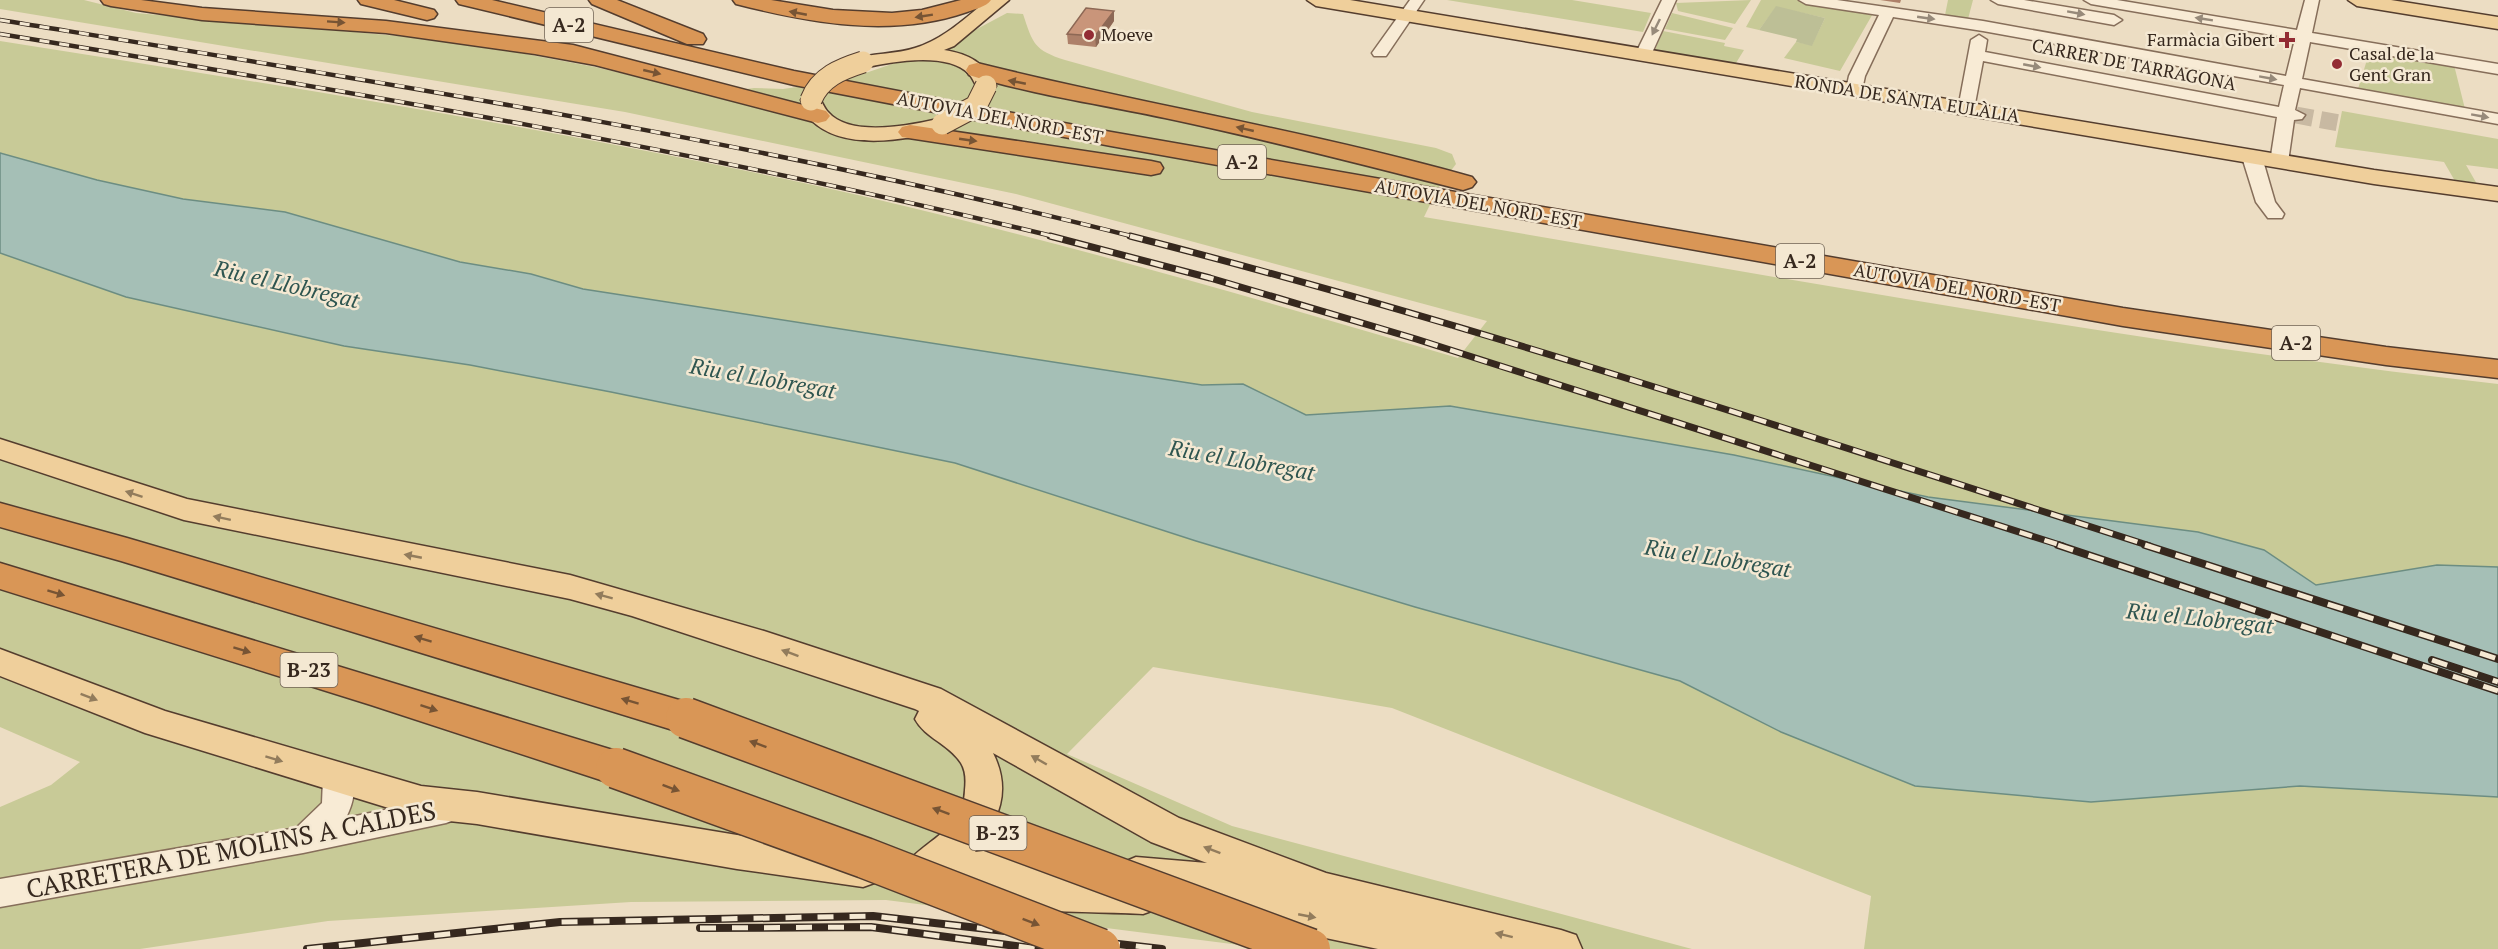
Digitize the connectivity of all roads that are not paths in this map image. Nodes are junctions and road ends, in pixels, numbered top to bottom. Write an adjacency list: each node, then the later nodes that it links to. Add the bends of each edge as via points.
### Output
1 (111, 0): 32 (highway, one-way to 32, via 200,14 442,33)
2 (134, 0): 19 (highway, via 220,11)
3 (368, 0): 32 (highway)
4 (402, 0): 27 (highway, via 573,37)
5 (466, 0): 27 (highway, AUTOVIA DEL NORD-EST / A-2)
6 (522, 0): 26 (highway, AUTOVIA DEL NORD-EST / A-2)
7 (599, 0): 26 (highway)
8 (981, 0): 18 (highway, one-way to 18, via 927,16 879,20 813,15)
9 (1000, 0): 24 (main road)
10 (1316, 0): 20 (main road, RONDA DE SANTA EULÀLIA)
11 (1669, 0): 30 (street, one-way to 30)
12 (1806, 0): 21 (street)
13 (1990, 0): 23 (street)
14 (1998, 0): 25 (street, one-way to 25)
15 (2091, 0): 25 (street, one-way to 15)
16 (2312, 0): 25 (street)
17 (2357, 0): 22 (main road)
18 (748, 1)
19 (338, 2)
20 (1412, 8): 28 (street); 30 (main road, RONDA DE SANTA EULÀLIA)
21 (1888, 12): 23 (street, one-way to 23); 36 (street)
22 (2498, 23)
23 (1983, 26): 31 (street); 35 (street, one-way to 35)
24 (964, 31): 29 (main road); 34 (main road, via 953,52)
25 (2302, 43): 33 (street); 35 (street)
26 (711, 46): 46 (highway, AUTOVIA DEL NORD-EST / A-2, via 896,85)
27 (672, 51): 48 (highway, AUTOVIA DEL NORD-EST / A-2, via 969,113)
28 (1380, 53)
29 (917, 54): 34 (main road); 37 (main road, bridge, via 863,62 830,76 817,88)
30 (1643, 55): 36 (main road, RONDA DE SANTA EULÀLIA)
31 (1975, 55): 38 (street); 40 (street, CARRER DE TARRAGONA, one-way to 40)
32 (595, 58): 37 (highway, one-way to 37)
33 (2498, 69)
34 (975, 73): 43 (main road, bridge, via 983,98 974,107 942,124); 46 (highway, one-way to 34, via 1403,165 1235,126)
35 (2293, 83): 39 (street); 40 (street)
36 (1854, 90): 38 (main road, RONDA DE SANTA EULÀLIA)
37 (815, 108): 43 (main road, via 827,123 852,131)
38 (1966, 109): 44 (main road, RONDA DE SANTA EULÀLIA)
39 (2446, 110): 41 (street, one-way to 41); 42 (street)
40 (2291, 114): 45 (street)
41 (2498, 119)
42 (2452, 130)
43 (910, 132): 48 (highway, one-way to 48, via 1168,170 1425,203)
44 (2251, 157): 45 (main road, RONDA DE SANTA EULÀLIA); 49 (street, via 2265,202)
45 (2279, 162): 47 (main road, RONDA DE SANTA EULÀLIA)
46 (1485, 189): 50 (highway, AUTOVIA DEL NORD-EST / A-2, via 2136,302)
47 (2498, 194)
48 (1507, 209): 51 (highway, AUTOVIA DEL NORD-EST / A-2, via 2122,317)
49 (2275, 214)
50 (2498, 350)
51 (2498, 369)
52 (0, 449): 58 (main road, one-way to 52, via 695,621 570,587 190,511)
53 (0, 495): 55 (highway, via 52,511)
54 (0, 514): 55 (highway, B-23)
55 (127, 550): 66 (highway, B-23, one-way to 55, bridge, via 686,718)
56 (0, 576): 65 (highway, B-23, one-way to 65, bridge, via 616,768)
57 (0, 663): 59 (main road, one-way to 59, via 158,723)
58 (845, 672): 62 (main road, via 943,724 964,739 980,764 985,801 977,821 952,853); 63 (main road, one-way to 58, via 1165,830 928,699)
59 (338, 778): 60 (main road, via 421,802); 61 (street, via 339,802 332,816)
60 (462, 807): 61 (street, CARRETERA DE MOLINS A CALDES); 62 (main road)
61 (303, 840): 64 (street, CARRETERA DE MOLINS A CALDES)
62 (915, 877): 63 (main road, via 1007,865); 67 (main road, one-way to 67, via 1006,889 1177,897 1297,914)
63 (1326, 891): 68 (main road, one-way to 63)
64 (0, 893)
65 (1100, 949)
66 (1310, 949)
67 (1472, 949)
68 (1561, 949)

